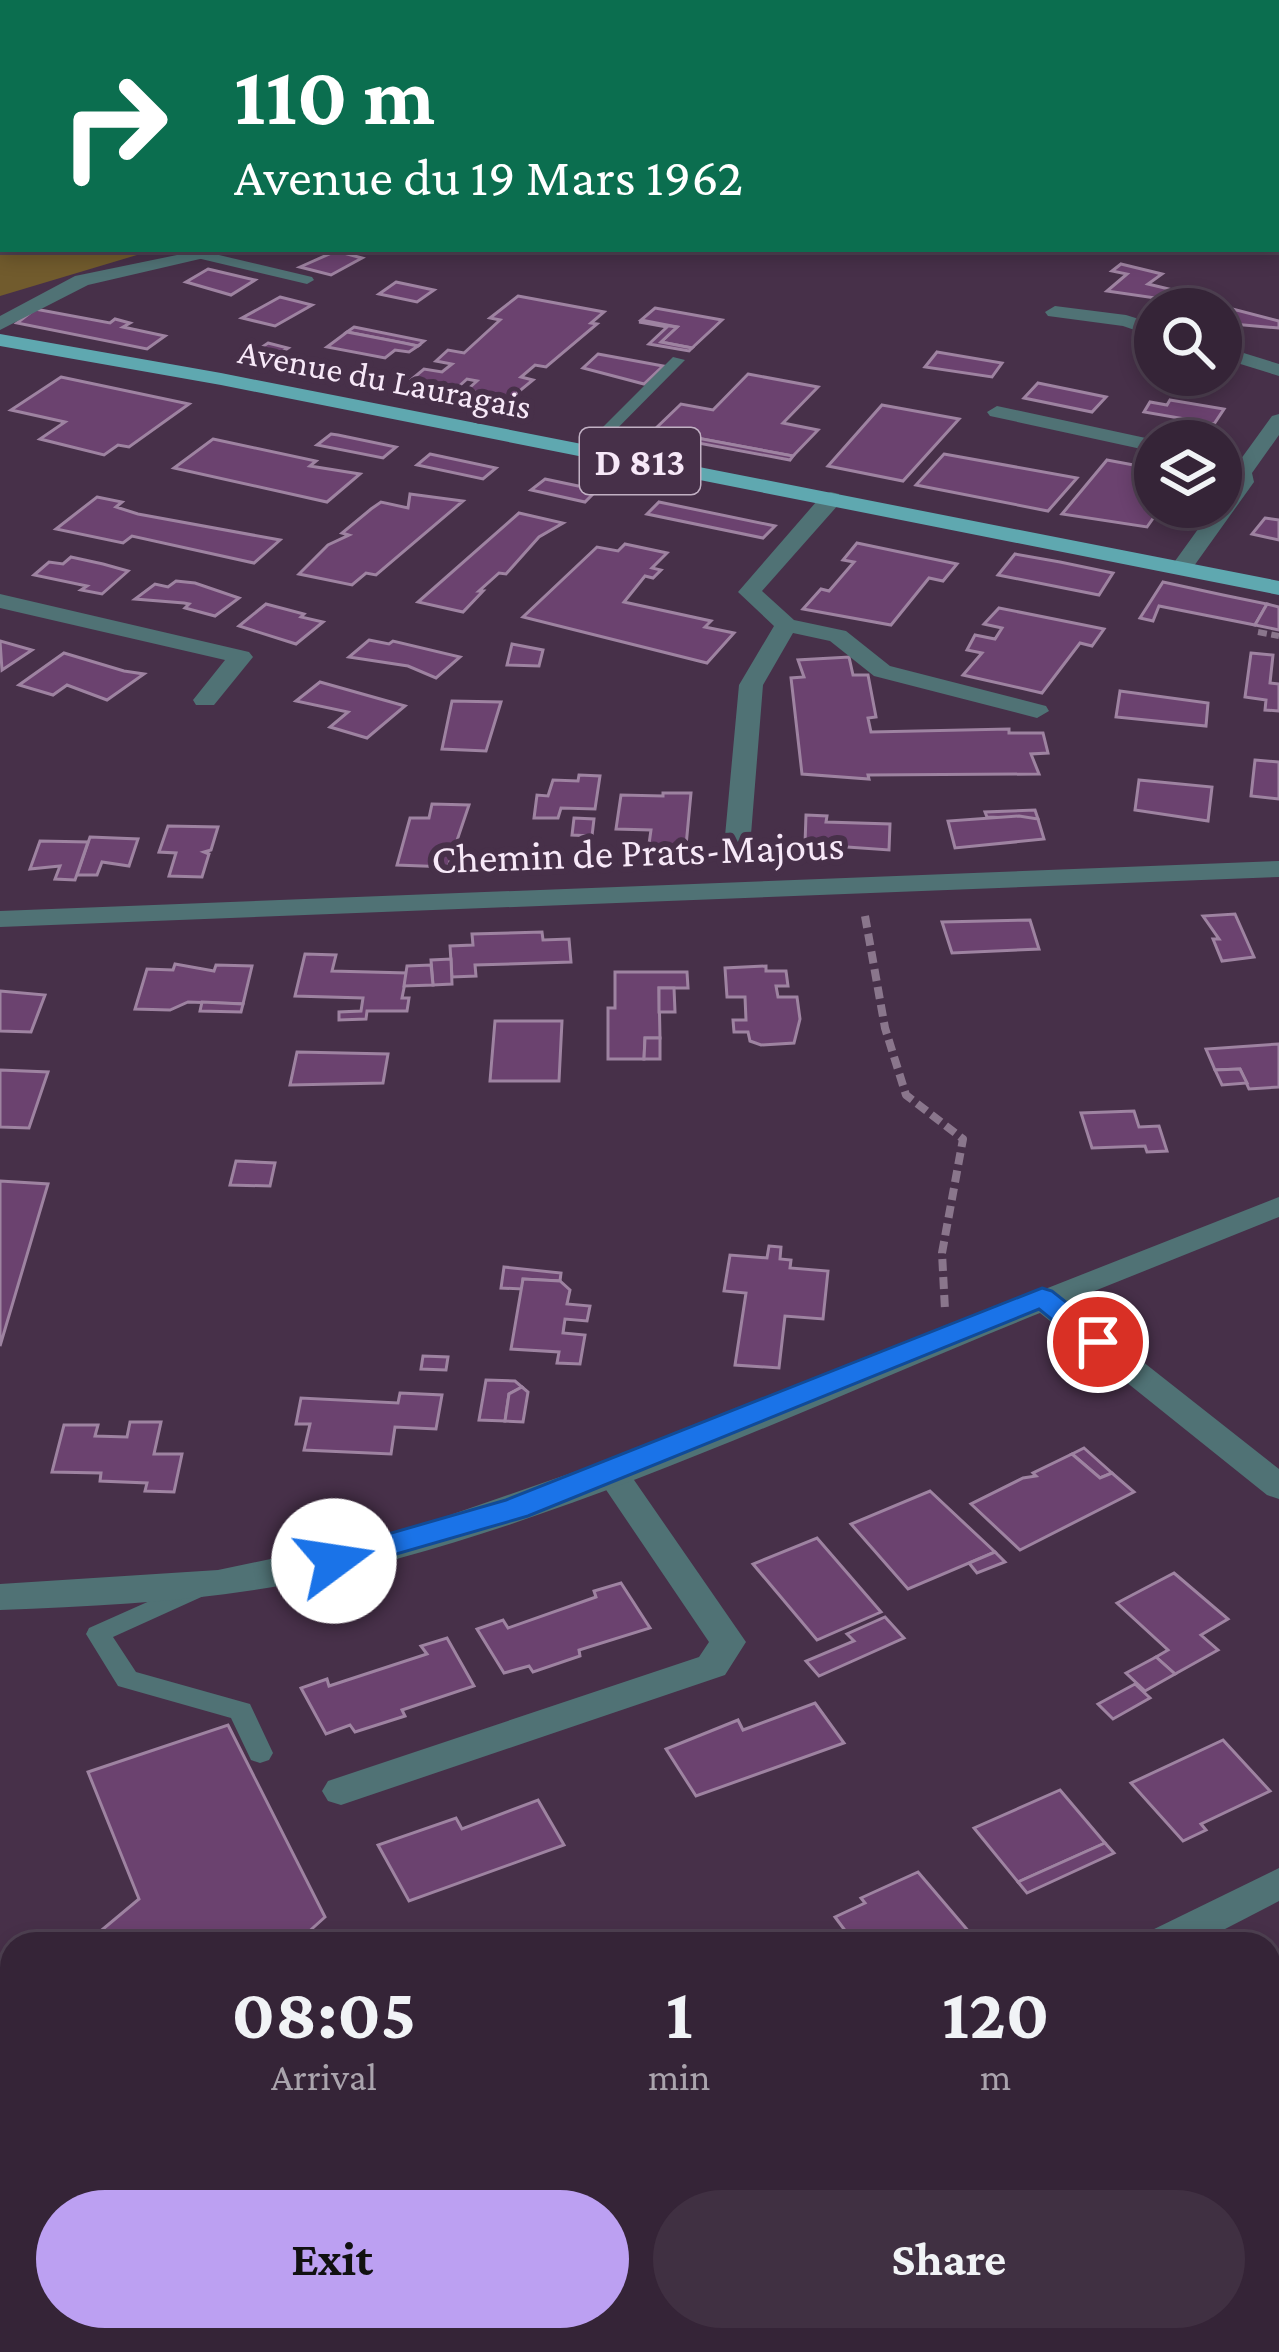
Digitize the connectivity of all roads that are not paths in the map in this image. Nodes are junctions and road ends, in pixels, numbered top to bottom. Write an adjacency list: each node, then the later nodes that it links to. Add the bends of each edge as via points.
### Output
1 (218, 252): 2 (street)
2 (202, 255): 3 (lane); 5 (street, via 82,280)
3 (307, 280)
4 (1055, 311): 6 (street)
5 (0, 324)
6 (1134, 327)
7 (0, 340): 14 (main road, Avenue du Lauragais / D 813)
8 (1242, 359): 10 (street)
9 (678, 360): 14 (lane)
10 (1279, 370)
11 (997, 412): 13 (street)
12 (1279, 420): 15 (street)
13 (1134, 441)
14 (587, 451): 16 (main road, Avenue du Lauragais / D 813)
15 (1242, 457)
16 (831, 499): 18 (main road, Avenue du Lauragais / D 813); 21 (street, via 749,592)
17 (1210, 528): 18 (street)
18 (1181, 568): 19 (main road, Avenue du Lauragais / D 813)
19 (1279, 589)
20 (0, 601): 22 (street, via 241,657)
21 (786, 626): 23 (street, via 838,636 882,671); 24 (street, via 752,685)
22 (205, 700)
23 (1037, 711)
24 (736, 848)
25 (1279, 869): 26 (street, Chemin de Prats-Majous)
26 (0, 919)
27 (1279, 1206): 28 (street)
28 (1042, 1298): 29 (street); 30 (street)
29 (611, 1472): 31 (street, via 377,1552); 34 (street, via 728,1642 712,1666)
30 (1279, 1487)
31 (208, 1584): 32 (street); 33 (lane, via 98,1634 127,1679 241,1711)
32 (0, 1597)
33 (260, 1753)
34 (341, 1792)
35 (1279, 1883): 36 (street)
36 (1183, 1932)

